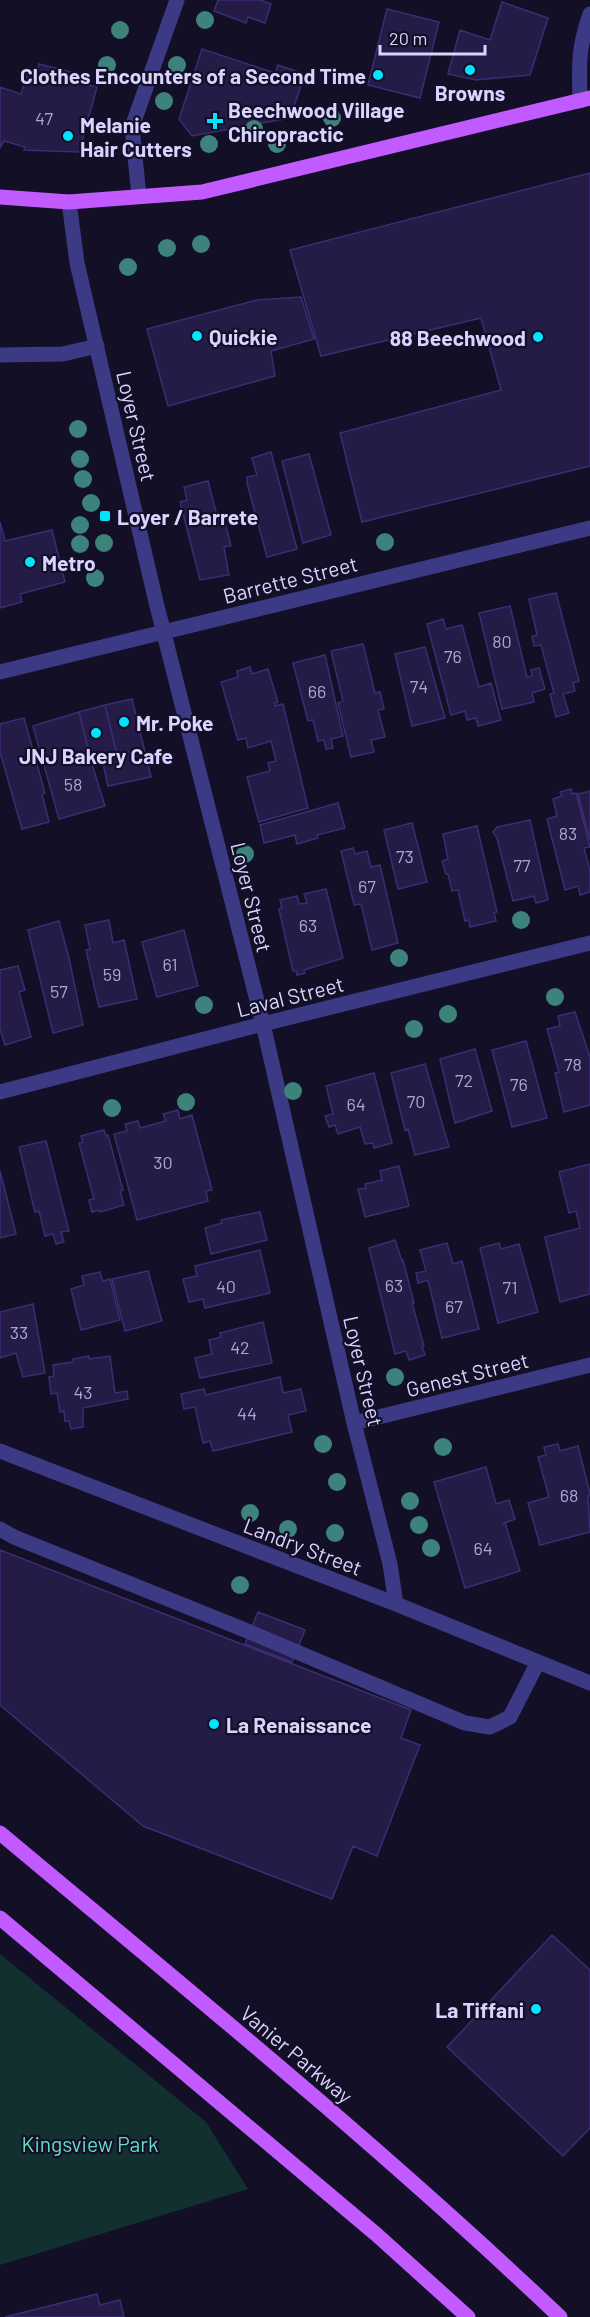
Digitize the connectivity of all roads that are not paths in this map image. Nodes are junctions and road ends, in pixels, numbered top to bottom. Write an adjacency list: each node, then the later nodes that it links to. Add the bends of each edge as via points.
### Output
1 (177, 0): 4 (street, via 132,128)
2 (590, 14): 3 (street, via 579,60)
3 (585, 99): 4 (main road, via 202,192)
4 (139, 196): 6 (main road)
5 (0, 197): 6 (main road)
6 (69, 202): 7 (street, Loyer Street, via 77,263)
7 (97, 346): 8 (street, via 63,354); 10 (street, Loyer Street)
8 (0, 356)
9 (590, 528): 10 (street, Barrette Street)
10 (162, 631): 11 (street, Barrette Street); 13 (street, Loyer Street)
11 (0, 672)
12 (590, 943): 13 (street, Laval Street)
13 (263, 1024): 14 (street, Laval Street); 16 (street, Loyer Street)
14 (0, 1092)
15 (590, 1365): 16 (street, Genest Street)
16 (354, 1423): 19 (street, Loyer Street, via 390,1564)
17 (0, 1451): 19 (street, Landry Street)
18 (0, 1529): 20 (street, via 465,1723 490,1727 510,1717)
19 (396, 1604): 20 (street, Landry Street)
20 (538, 1662): 21 (street, Landry Street)
21 (590, 1683)
22 (0, 1833): 25 (main road, Vanier Parkway, via 328,2107)
23 (0, 1918): 24 (main road, via 377,2235)
24 (468, 2317)
25 (560, 2317)

